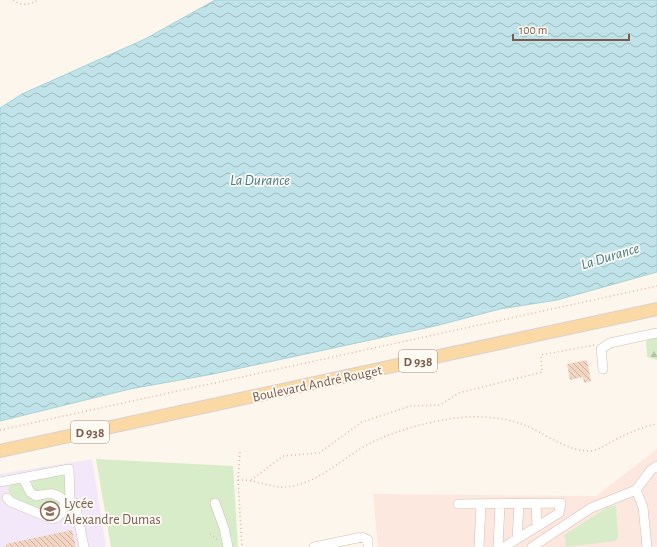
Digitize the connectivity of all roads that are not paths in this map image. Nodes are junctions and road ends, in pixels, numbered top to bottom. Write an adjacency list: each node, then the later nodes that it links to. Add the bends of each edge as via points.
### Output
1 (657, 309): 4 (main road, Boulevard André Rouget / D 938)
2 (657, 333): 3 (street, via 610,343 601,349)
3 (603, 370)
4 (0, 451)
5 (657, 466): 8 (street)
6 (23, 478): 7 (street); 10 (street, via 30,492 36,496 51,493); 10 (street, via 69,469)
7 (0, 482)
8 (636, 490): 26 (street, via 591,508); 27 (street, via 643,507)
9 (7, 498): 10 (street, via 52,519 58,517)
10 (67, 501): 19 (street, via 75,503)
11 (215, 503): 20 (street)
12 (458, 504): 13 (street)
13 (481, 504): 14 (street); 23 (street)
14 (500, 504): 15 (street); 24 (street)
15 (518, 504): 16 (street); 18 (street)
16 (536, 504): 17 (street); 17 (street, via 561,503 559,512)
17 (537, 526): 18 (street)
18 (517, 539): 25 (street)
19 (84, 547)
20 (228, 547)
21 (314, 547): 22 (street, via 362,537 368,540)
22 (368, 547)
23 (479, 547)
24 (498, 547)
25 (504, 547)
26 (532, 547)
27 (647, 547)

